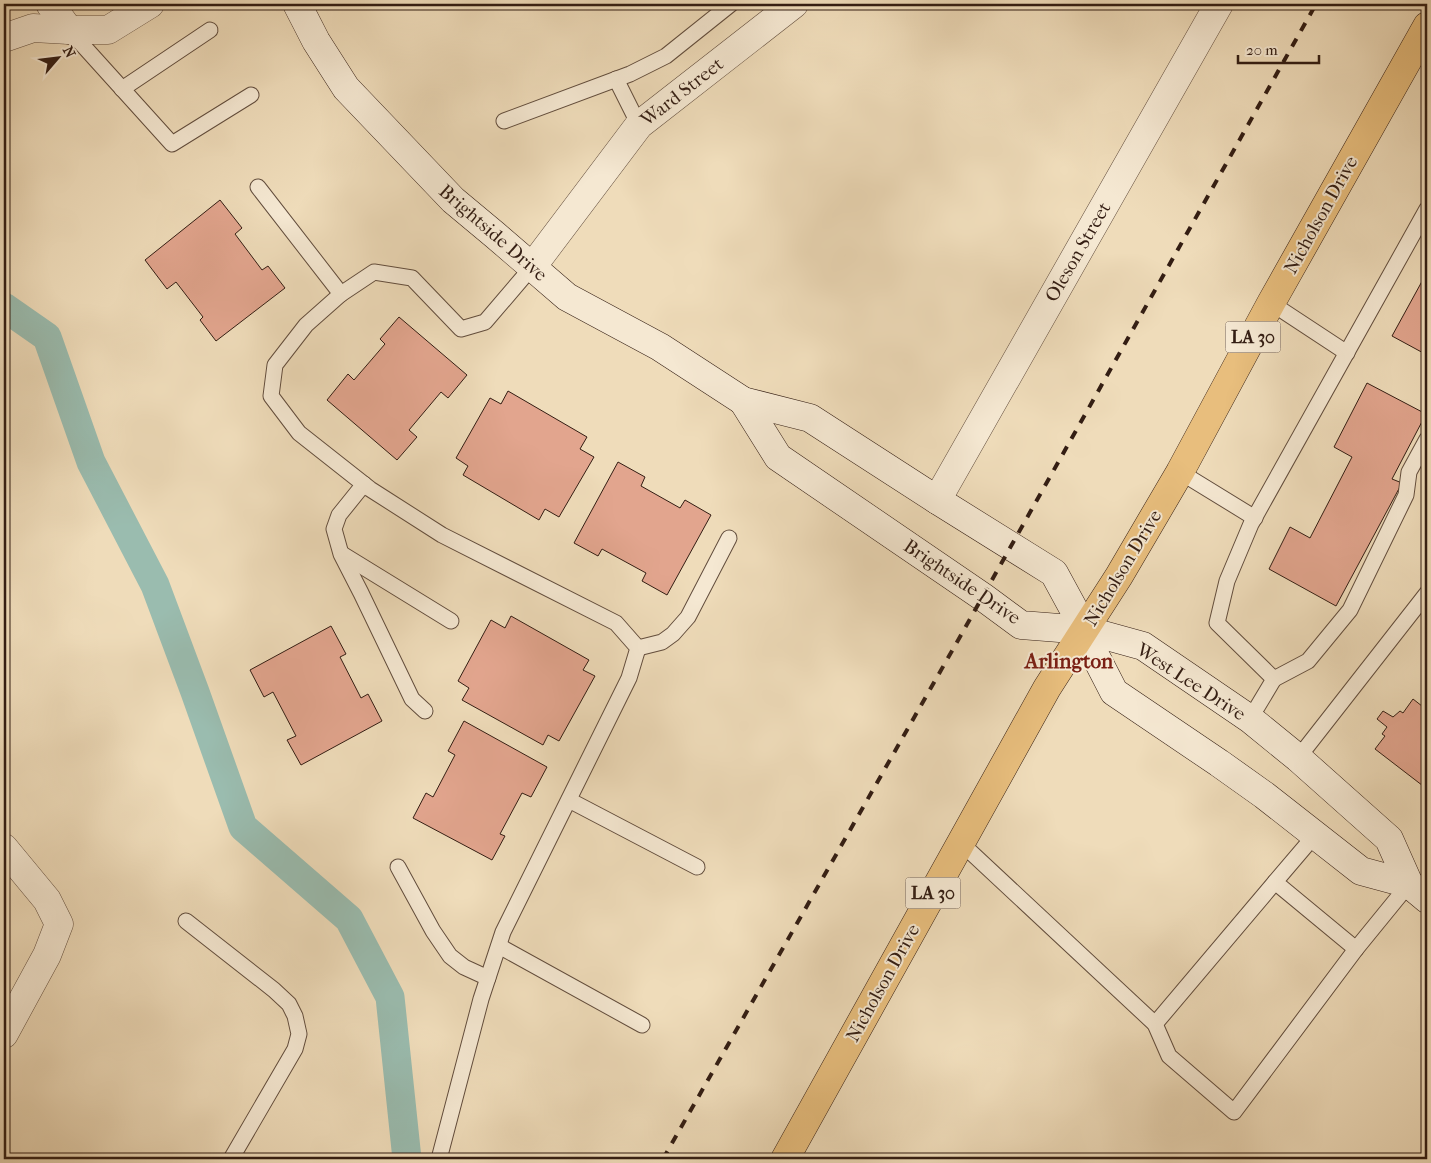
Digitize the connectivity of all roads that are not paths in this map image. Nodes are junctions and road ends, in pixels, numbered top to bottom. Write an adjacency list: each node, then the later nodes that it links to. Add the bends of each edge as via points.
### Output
1 (50, 4): 8 (main road)
2 (297, 4): 18 (main road, Brightside Drive, via 346,88 453,200)
3 (731, 4): 11 (lane, via 666,56)
4 (794, 4): 15 (main road, Ward Street)
5 (1219, 4): 26 (main road, Oleson Street)
6 (138, 7): 8 (main road, via 108,30)
7 (1427, 26): 20 (main road, Nicholson Drive / LA 30)
8 (69, 30): 10 (main road, via 33,28); 12 (lane)
9 (210, 30): 12 (lane)
10 (4, 38)
11 (616, 79): 14 (lane); 15 (lane)
12 (122, 89): 13 (lane, via 172,144)
13 (251, 95)
14 (504, 121)
15 (639, 125): 18 (main road, Ward Street)
16 (258, 187): 19 (lane)
17 (1427, 209): 21 (lane)
18 (532, 267): 19 (lane, via 485,322 461,329 412,278 374,272); 22 (main road, Brightside Drive, via 567,297 660,347)
19 (341, 294): 25 (lane, via 306,325 275,365 271,396 299,433)
20 (1271, 303): 21 (lane); 24 (main road, Nicholson Drive / LA 30)
21 (1347, 353): 27 (lane)
22 (744, 401): 26 (main road, Brightside Drive, via 810,418); 32 (main road, Brightside Drive, via 778,457 1021,625)
23 (1427, 439): 34 (lane, via 1409,472 1406,495 1350,610 1308,661)
24 (1180, 472): 27 (lane); 32 (main road, Nicholson Drive / LA 30)
25 (364, 484): 29 (lane, via 339,515 334,529); 33 (lane, via 442,535 616,623)
26 (937, 500): 32 (main road, Brightside Drive, via 1054,573)
27 (1255, 518): 34 (lane, via 1227,581 1217,623)
28 (729, 538): 33 (lane, via 688,617 662,642)
29 (341, 554): 31 (lane); 35 (lane, via 412,699)
30 (1427, 593): 37 (lane)
31 (451, 621)
32 (1085, 630): 36 (main road, West Lee Drive, via 1143,646); 39 (main road, via 1114,692 1264,795); 40 (main road, Nicholson Drive / LA 30, via 1048,688)
33 (638, 648): 38 (lane, via 630,678)
34 (1274, 679): 36 (lane)
35 (425, 711)
36 (1250, 719): 37 (main road, West Lee Drive)
37 (1298, 758): 45 (main road, West Lee Drive, via 1389,839)
38 (569, 800): 42 (lane); 47 (lane)
39 (1315, 835): 44 (lane); 45 (main road, via 1361,871)
40 (961, 843): 50 (lane); 55 (main road, Nicholson Drive / LA 30)
41 (4, 848): 52 (main road, via 47,900 59,924 47,955)
42 (697, 866)
43 (398, 867): 49 (lane, via 450,956 464,967)
44 (1275, 882): 48 (lane); 50 (lane)
45 (1418, 892): 48 (lane)
46 (186, 921): 53 (lane, via 289,1004 300,1034 295,1049)
47 (499, 946): 49 (lane); 51 (lane)
48 (1356, 949): 50 (lane, via 1234,1112 1169,1056)
49 (488, 978): 54 (lane)
50 (1155, 1024)
51 (642, 1025)
52 (4, 1034)
53 (231, 1159)
54 (439, 1159)
55 (786, 1159)

